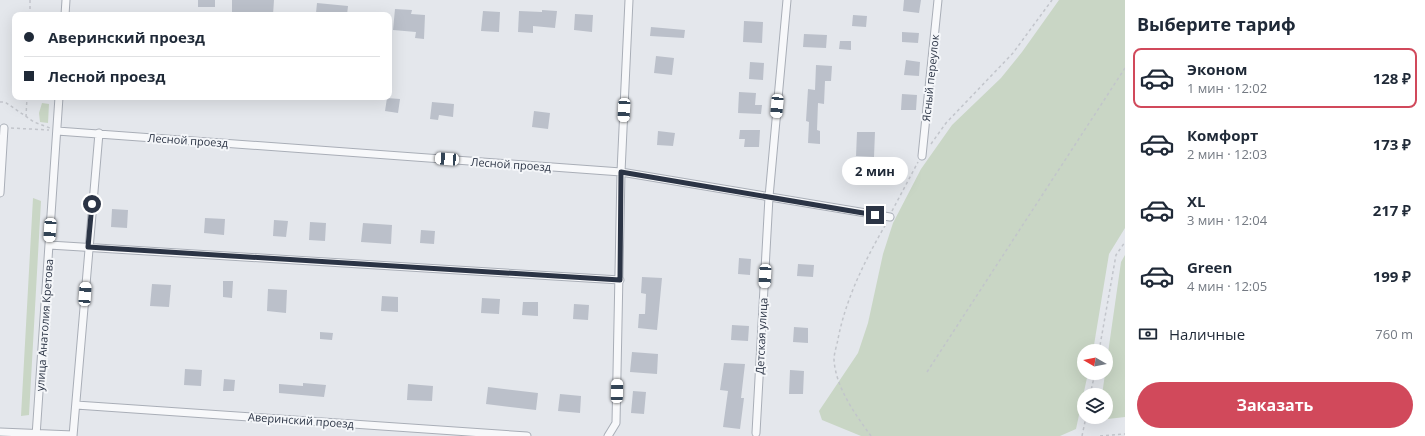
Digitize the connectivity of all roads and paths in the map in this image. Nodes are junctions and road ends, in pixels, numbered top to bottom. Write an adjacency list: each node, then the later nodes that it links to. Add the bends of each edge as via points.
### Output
1 (30, 0): 7 (path)
2 (66, 0): 8 (street)
3 (629, 0): 19 (street)
4 (787, 0): 21 (street, Детская улица)
5 (938, 0): 18 (street, Ясный переулок)
6 (1052, 0): 17 (path, via 1013,53 946,123)
7 (30, 12)
8 (65, 12)
9 (1125, 68): 28 (path)
10 (27, 100): 13 (path)
11 (60, 100): 15 (street, улица Анатолия Кретова)
12 (0, 102): 13 (path, via 5,102)
13 (26, 116): 15 (path)
14 (4, 128): 15 (path); 20 (street)
15 (57, 131): 16 (street, Лесной проезд); 24 (street, улица Анатолия Кретова)
16 (99, 133): 19 (street, Лесной проезд); 25 (street)
17 (930, 145)
18 (922, 156): 22 (path, via 894,204)
19 (621, 172): 21 (street, Лесной проезд); 26 (street)
20 (0, 193)
21 (769, 197): 22 (street, Лесной проезд); 32 (street, Детская улица)
22 (890, 217): 38 (path, via 866,258 840,329 834,359 838,380 850,406)
23 (1125, 242): 27 (path, via 1116,255)
24 (49, 245): 25 (street); 34 (street, улица Анатолия Кретова)
25 (88, 247): 26 (street); 29 (street)
26 (620, 280): 37 (street, via 616,423)
27 (1100, 344)
28 (926, 372)
29 (76, 405): 35 (street); 36 (street, Аверинский проезд)
30 (1085, 424): 39 (path)
31 (0, 432): 34 (street)
32 (756, 433)
33 (1125, 434): 40 (path)
34 (37, 435): 35 (street)
35 (73, 436)
36 (527, 436)
37 (608, 436)
38 (871, 436)
39 (1082, 436)
40 (1100, 436)

